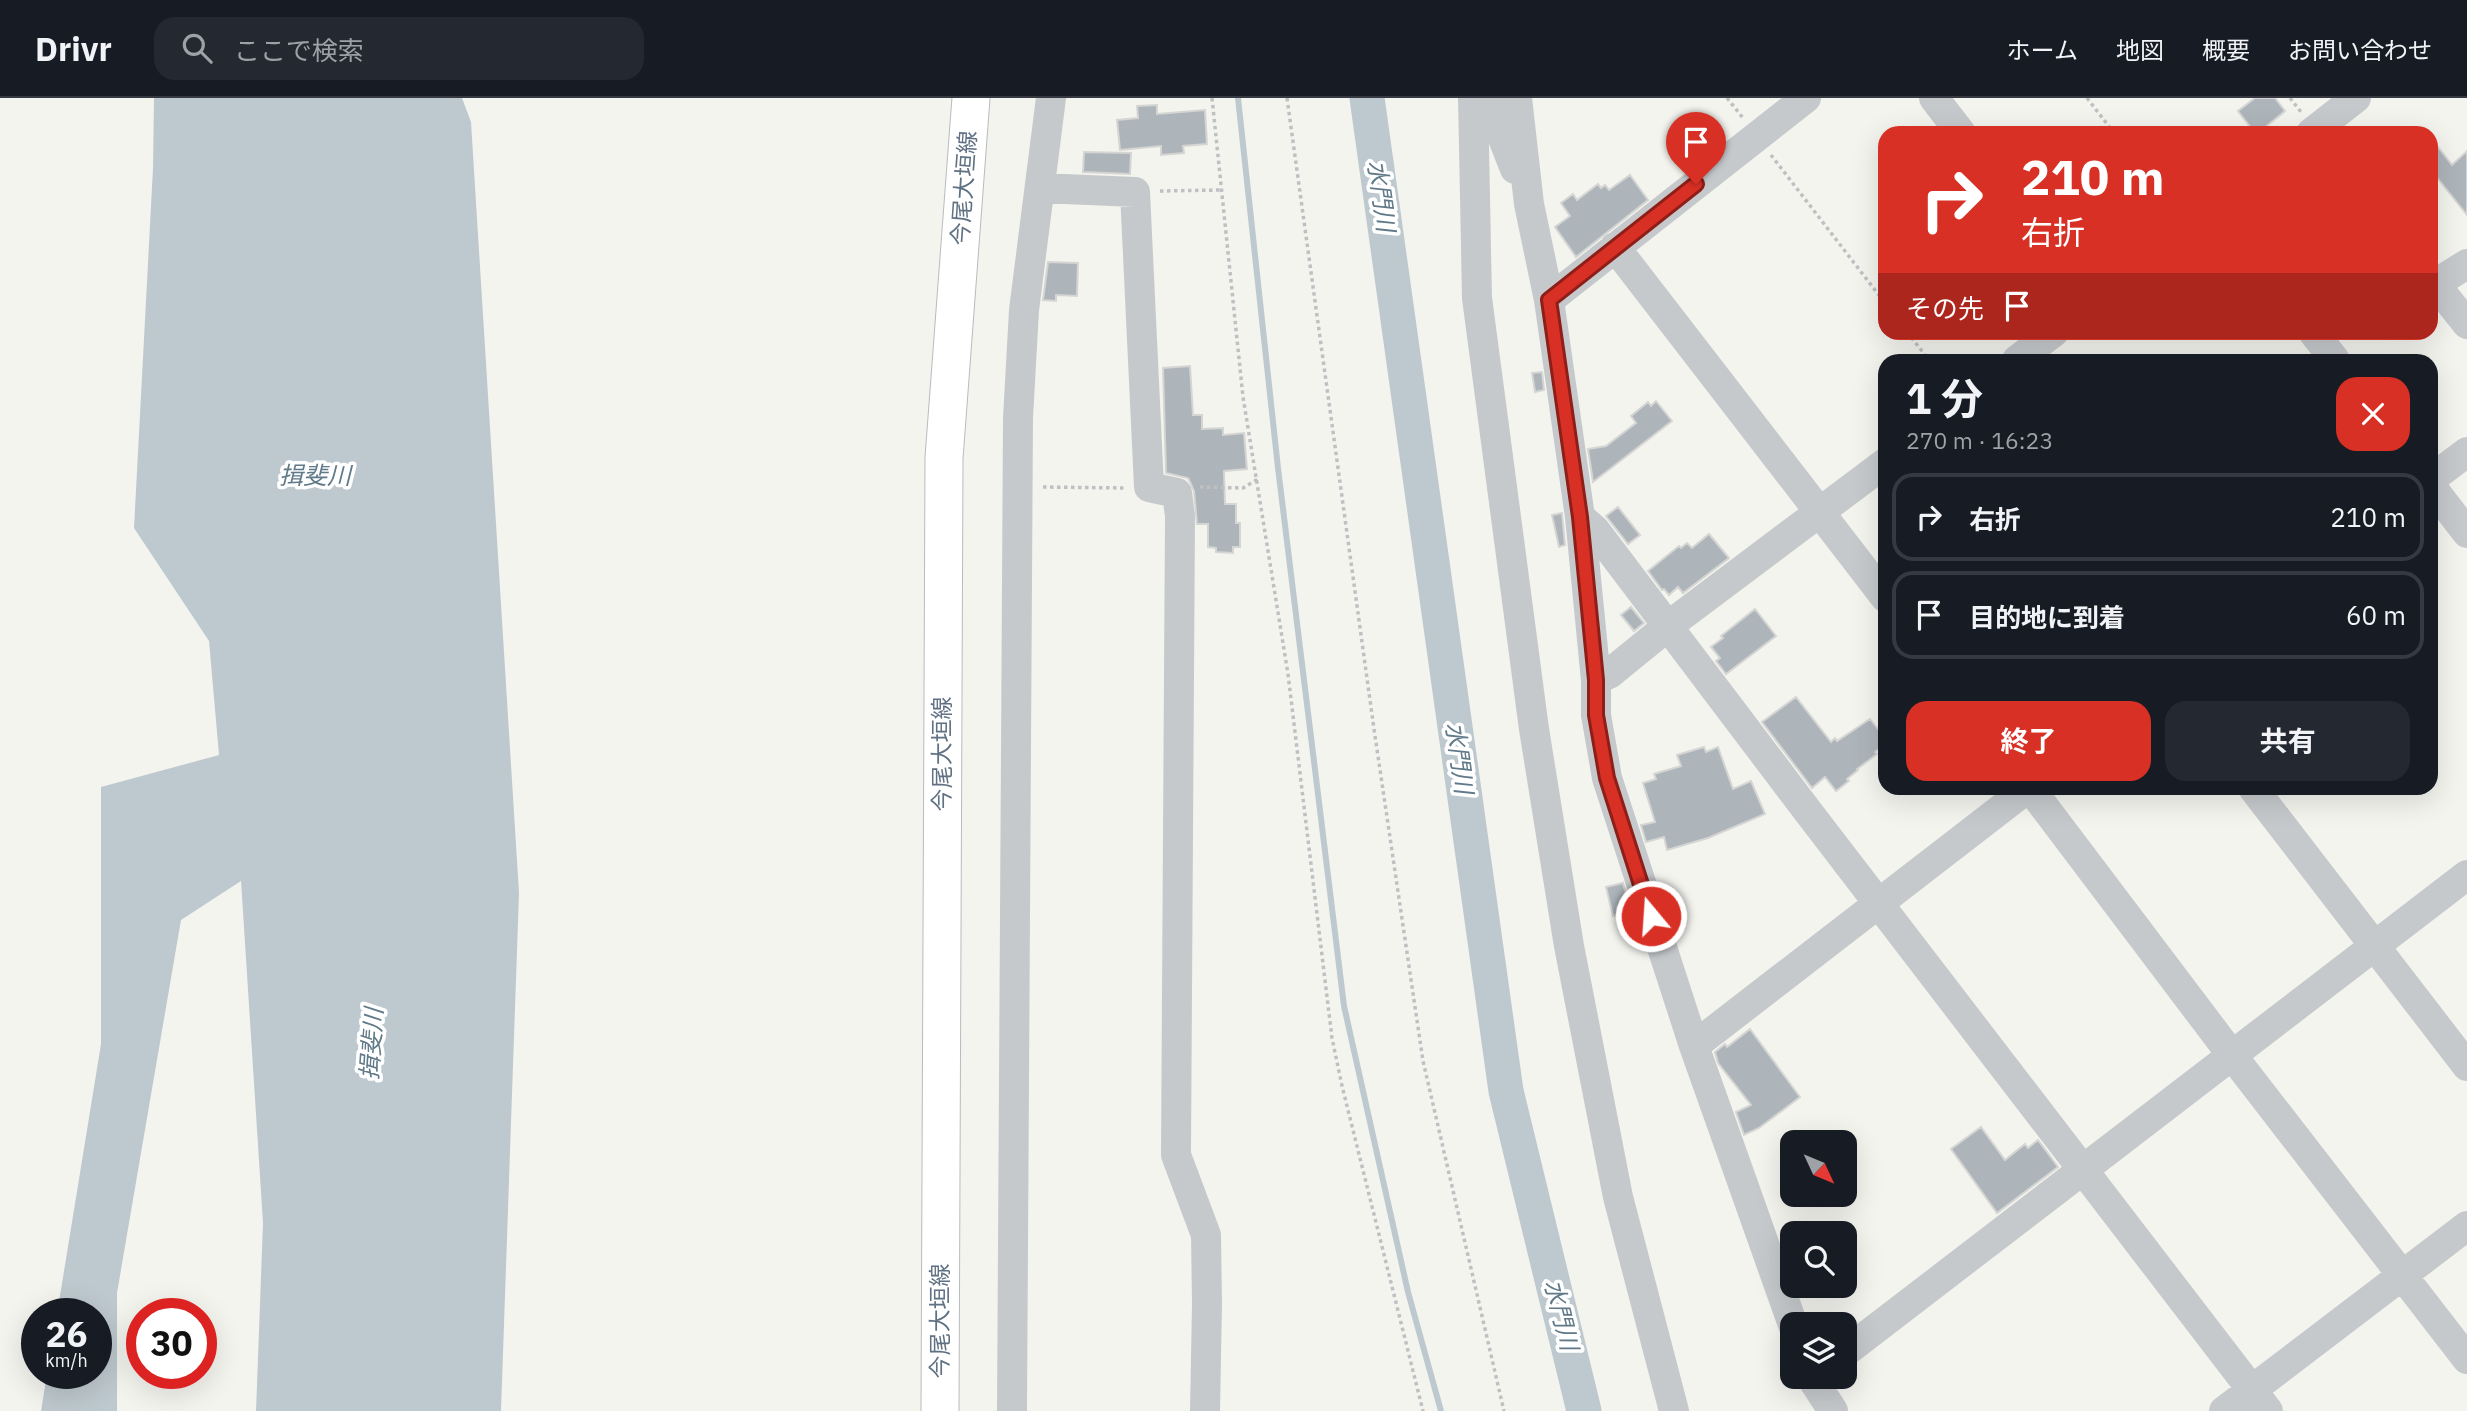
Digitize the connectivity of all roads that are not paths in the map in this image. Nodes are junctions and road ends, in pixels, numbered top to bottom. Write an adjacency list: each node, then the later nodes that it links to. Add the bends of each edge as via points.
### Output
1 (971, 98): 48 (main road, 今尾大垣線, via 944,458)
2 (1051, 98): 11 (street)
3 (1473, 98): 51 (street, via 1477,298 1534,729 1569,946 1618,1197)
4 (1487, 98): 12 (street)
5 (1517, 98): 12 (street)
6 (1806, 98): 13 (street)
7 (1934, 98): 9 (street)
8 (2356, 98): 10 (street)
9 (1956, 126)
10 (2321, 126)
11 (1041, 188): 49 (street, via 1024,310 1018,418); 50 (street, via 1135,192 1163,490 1180,516 1176,1156 1206,1235)
12 (1529, 204): 17 (street)
13 (1615, 247): 17 (street); 25 (street)
14 (2467, 264): 15 (street)
15 (2438, 279)
16 (2438, 288): 18 (street)
17 (1549, 300): 26 (street)
18 (2467, 324)
19 (2043, 340): 20 (street)
20 (2025, 354)
21 (2467, 452): 23 (street)
22 (1878, 468): 25 (street)
23 (2438, 474)
24 (2438, 495): 27 (street)
25 (1820, 512): 28 (street); 29 (street)
26 (1580, 517): 29 (street); 30 (street)
27 (2467, 533)
28 (1878, 588)
29 (1668, 625): 30 (street); 35 (street)
30 (1596, 680): 37 (street, via 1596,715 1607,778)
31 (2020, 795): 35 (street)
32 (2034, 795): 38 (street)
33 (2258, 795): 36 (street)
34 (2467, 875): 36 (street)
35 (1878, 904): 37 (street); 40 (street)
36 (2374, 945): 38 (street); 39 (street)
37 (1694, 1046): 43 (street)
38 (2231, 1054): 40 (street); 42 (street)
39 (2467, 1066)
40 (2083, 1168): 44 (street); 47 (street)
41 (2467, 1226): 42 (street)
42 (2402, 1275): 45 (street); 47 (street)
43 (1788, 1312)
44 (1857, 1343)
45 (2467, 1359)
46 (1819, 1389): 52 (street)
47 (2260, 1400): 53 (street)
48 (940, 1411)
49 (1012, 1411)
50 (1205, 1411)
51 (1674, 1411)
52 (1833, 1411)
53 (2224, 1411)

